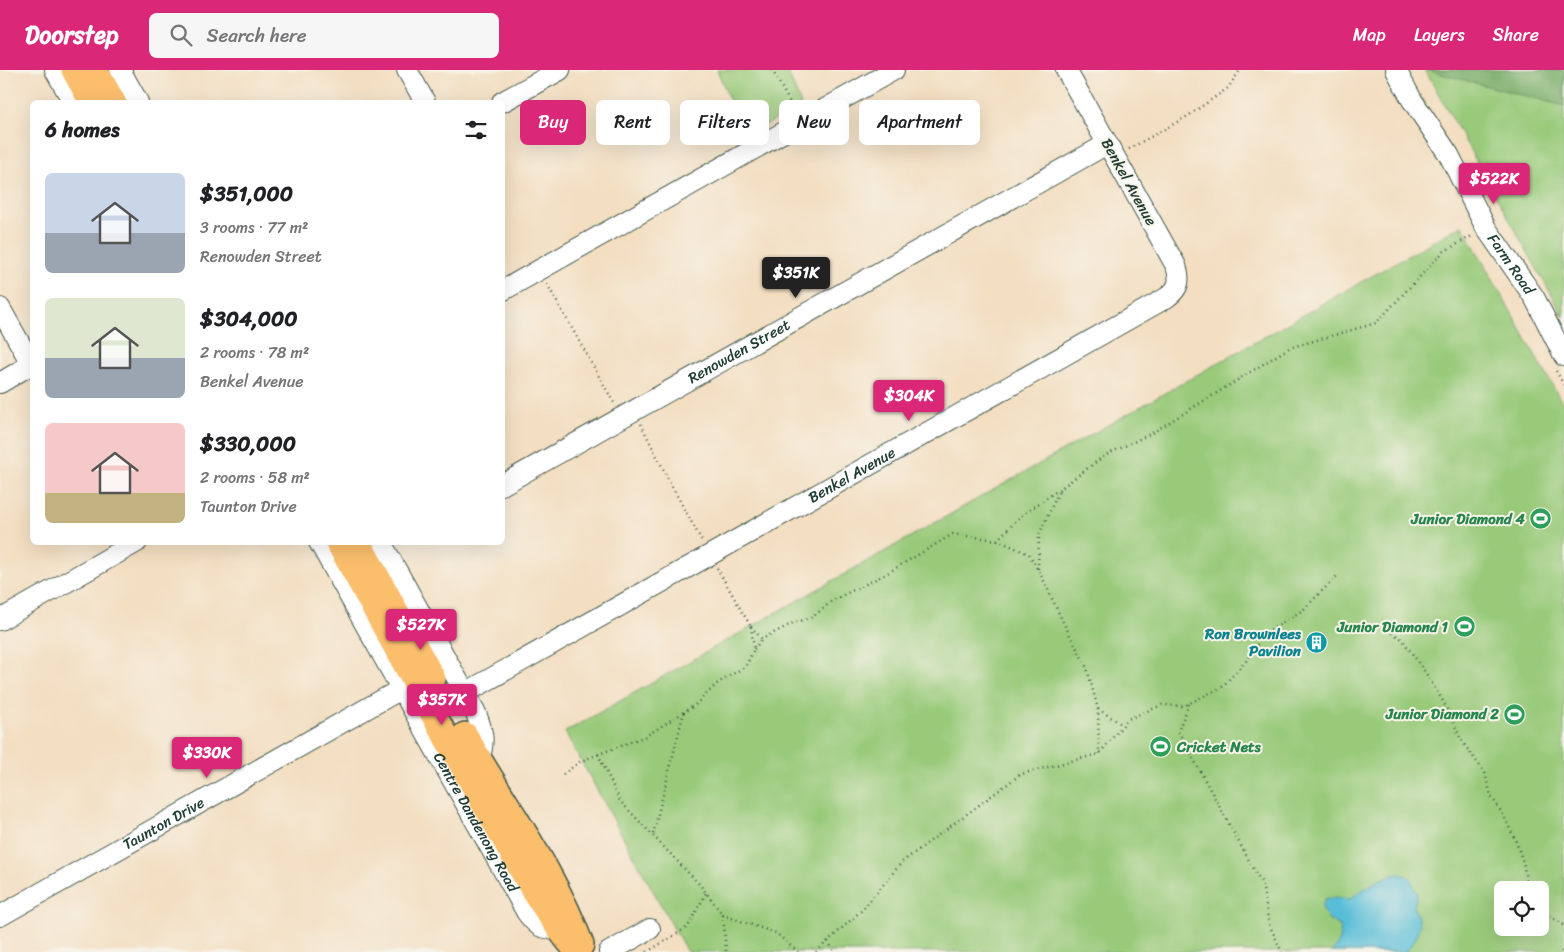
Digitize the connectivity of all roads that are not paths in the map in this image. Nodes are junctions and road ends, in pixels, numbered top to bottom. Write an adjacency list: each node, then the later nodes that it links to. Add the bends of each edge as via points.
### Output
1 (55, 70): 10 (street)
2 (74, 70): 11 (main road)
3 (95, 70): 12 (main road)
4 (120, 70): 13 (street)
5 (407, 70): 14 (street)
6 (560, 70): 15 (street)
7 (894, 70): 17 (street)
8 (1066, 70): 16 (street, Benkel Avenue)
9 (1396, 70): 19 (street, Farm Road, via 1449,155 1486,228 1534,297)
10 (72, 100)
11 (91, 100)
12 (112, 100)
13 (137, 100)
14 (424, 100)
15 (505, 100)
16 (1111, 151): 23 (street, Renowden Street); 30 (street, Benkel Avenue, via 1176,266 1179,284 1171,294)
17 (505, 289)
18 (0, 308): 20 (street)
19 (1564, 356)
20 (30, 360)
21 (30, 365): 22 (street)
22 (0, 382)
23 (505, 483)
24 (132, 545): 28 (street)
25 (321, 545): 29 (street, Centre Dandenong Road)
26 (340, 545): 29 (main road, Centre Dandenong Road)
27 (378, 547): 29 (main road, Centre Dandenong Road); 30 (street, Centre Dandenong Road)
28 (0, 620)
29 (416, 681): 31 (main road, Centre Dandenong Road); 32 (street, Taunton Drive); 34 (main road, Centre Dandenong Road, via 557,928)
30 (465, 693): 31 (street, Centre Dandenong Road, via 481,727 483,748)
31 (479, 759): 35 (main road, Centre Dandenong Road, via 553,884)
32 (0, 916)
33 (650, 929): 36 (street)
34 (578, 952)
35 (584, 952)
36 (609, 952)

